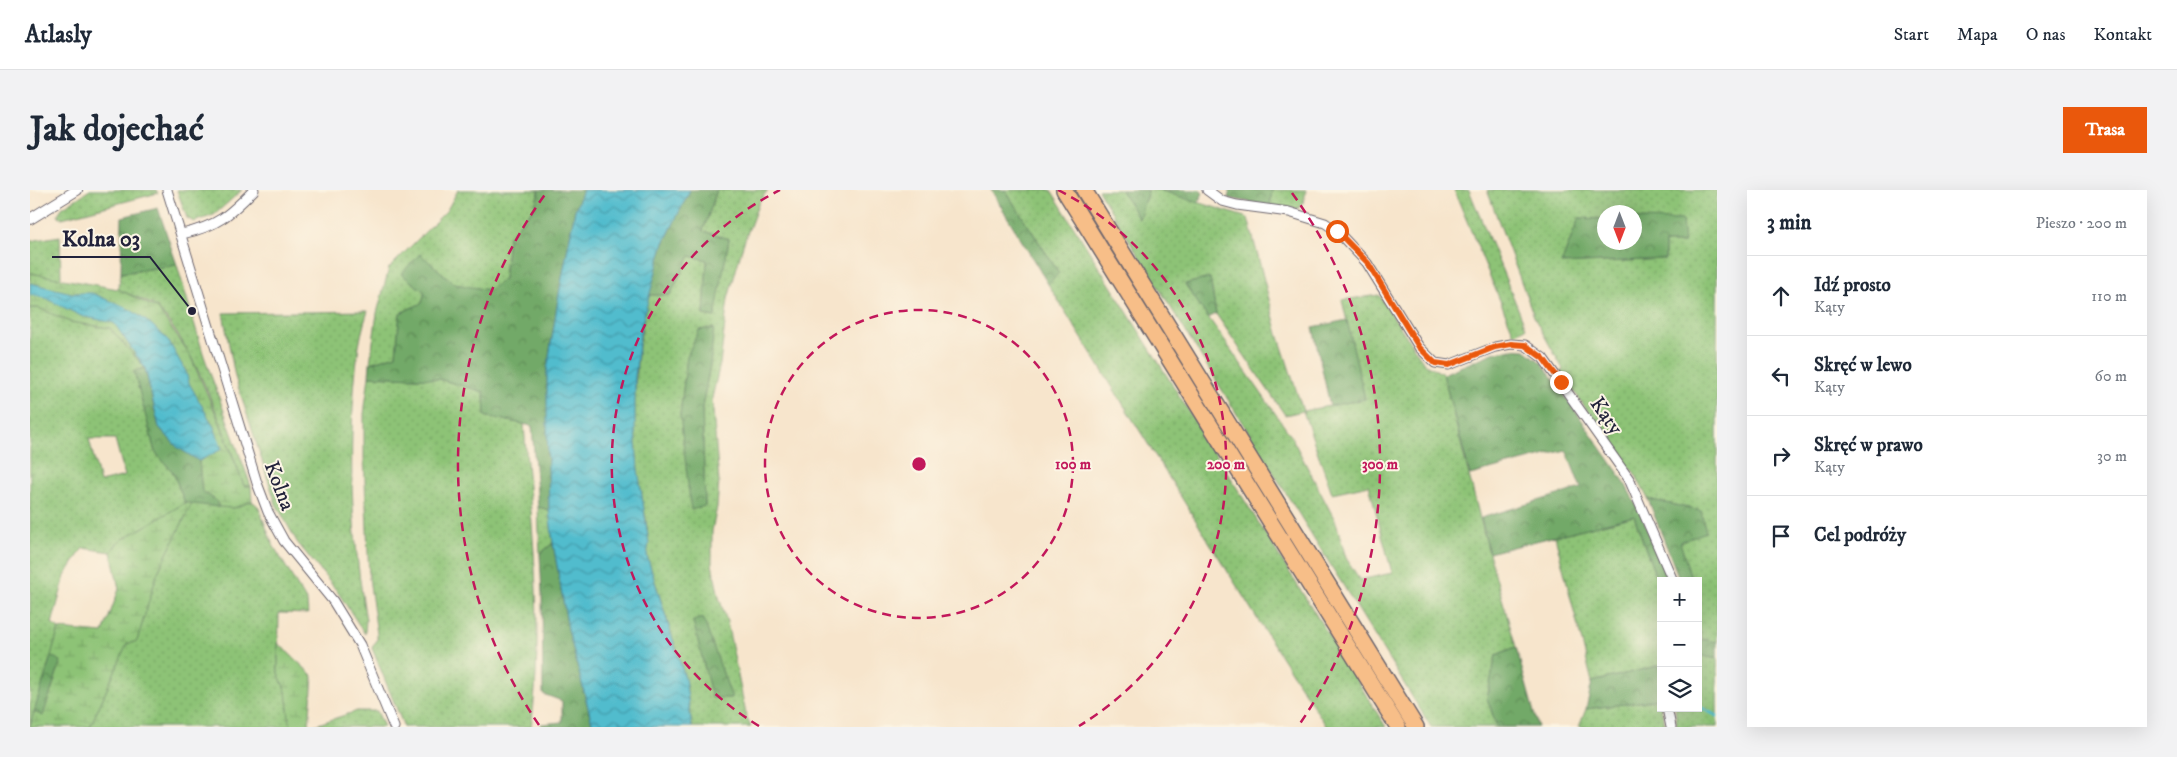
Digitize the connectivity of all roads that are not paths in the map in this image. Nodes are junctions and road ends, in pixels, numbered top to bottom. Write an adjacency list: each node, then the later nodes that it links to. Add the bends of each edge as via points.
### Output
1 (77, 190): 7 (street)
2 (167, 190): 8 (street, Kolna)
3 (254, 190): 8 (street, via 224,219)
4 (1064, 190): 12 (highway)
5 (1084, 190): 13 (highway)
6 (1207, 190): 9 (street, Kąty, via 1230,203 1290,212 1326,223 1337,231 1368,263 1419,347 1435,363 1449,365 1511,344 1525,345 1543,358 1629,479)
7 (30, 219)
8 (182, 234): 11 (street, Kolna, via 268,512 284,541 344,617 369,663)
9 (1670, 577)
10 (1669, 712): 14 (street)
11 (394, 727)
12 (1398, 727)
13 (1416, 727)
14 (1671, 727)

